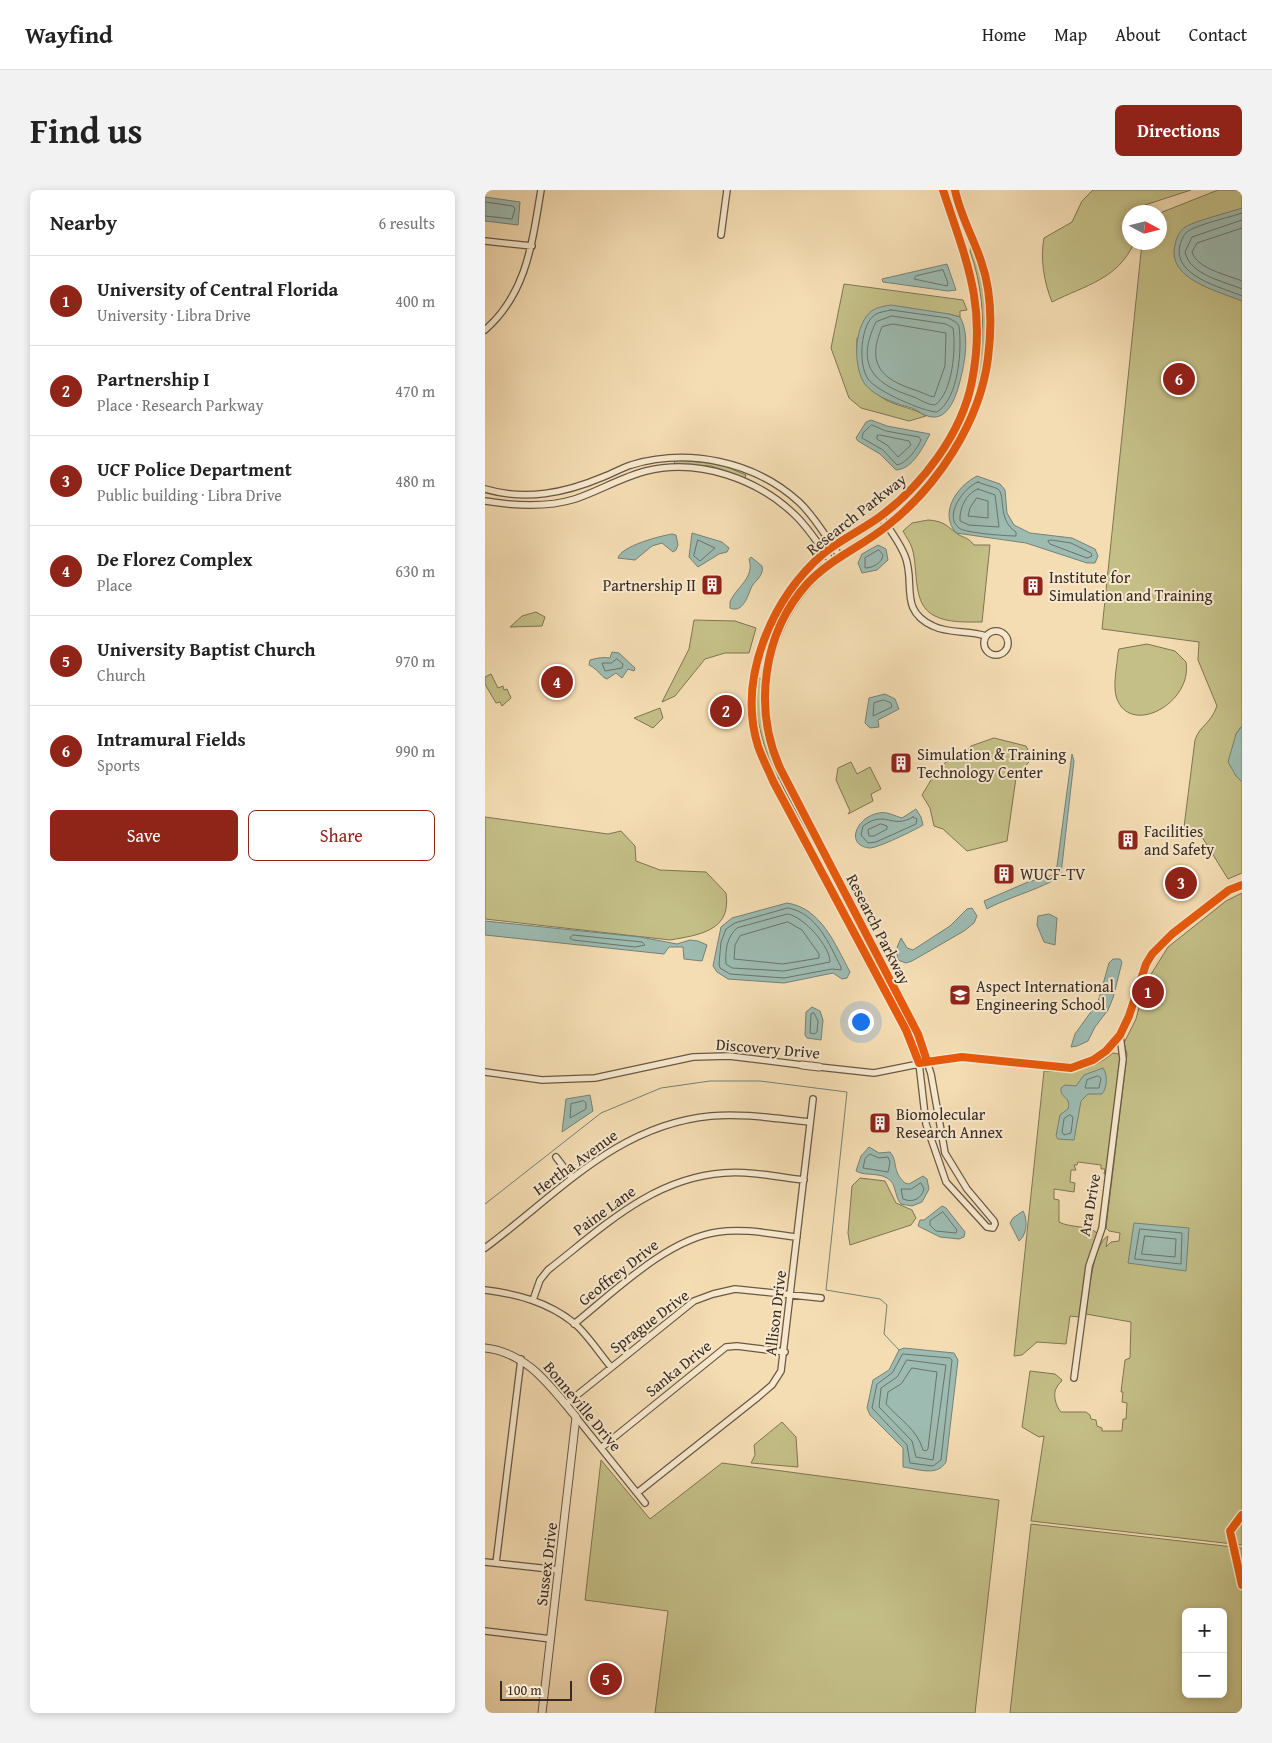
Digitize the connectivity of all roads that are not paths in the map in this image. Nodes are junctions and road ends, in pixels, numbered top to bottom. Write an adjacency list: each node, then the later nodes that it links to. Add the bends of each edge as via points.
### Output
1 (541, 190): 7 (street)
2 (727, 190): 5 (street)
3 (943, 190): 17 (street, Research Parkway, via 970,268 977,309 977,349 972,383 938,458 918,482)
4 (955, 190): 18 (street, Research Parkway, via 987,283 991,327 982,389 956,449 935,477)
5 (721, 235)
6 (485, 241): 7 (street)
7 (532, 246): 8 (street, via 514,297 499,318)
8 (485, 330)
9 (659, 460): 10 (street); 12 (street, via 631,465); 19 (street, via 678,457 719,461 745,470 798,501 817,520)
10 (661, 469): 14 (street, via 647,471); 20 (street, via 717,470 740,479 797,517)
11 (485, 488): 13 (street)
12 (571, 489): 13 (street, via 543,494); 14 (street)
13 (512, 494): 16 (street)
14 (575, 499): 16 (street, via 534,506)
15 (485, 501): 16 (street)
16 (511, 505)
17 (880, 516): 18 (street); 19 (street, Research Parkway)
18 (887, 526): 21 (street, Research Parkway); 23 (street, via 905,556 909,570 909,597 917,615 935,627)
19 (833, 547): 20 (street, Research Parkway); 21 (street)
20 (825, 553): 22 (street); 24 (street, Research Parkway, via 785,596 769,625)
21 (840, 556): 22 (street, Research Parkway)
22 (832, 562): 25 (street, Research Parkway, via 807,584 790,608 774,638)
23 (986, 636): 23 (street, via 985,647 990,653 997,654 1006,649 1007,638 1001,632 994,631)
24 (758, 658): 25 (street); 26 (street, Research Parkway)
25 (767, 666): 26 (street); 29 (street, Research Parkway, via 765,699 769,735 778,764 918,1034)
26 (756, 667): 30 (street, Research Parkway, via 753,708 758,745 773,781 906,1030)
27 (1242, 886): 28 (street, via 1229,890 1172,934 1152,954)
28 (1120, 1035): 29 (street, Discovery Drive, via 1106,1052 1071,1068 962,1057); 50 (street, Ara Drive, via 1123,1059 1103,1221 1089,1266)
29 (927, 1061): 30 (street, Discovery Drive); 30 (street, Research Parkway, via 945,1153 967,1190 994,1221 993,1228 987,1227 946,1182 926,1124)
30 (919, 1063): 32 (street, Discovery Drive, via 874,1073)
31 (802, 1065): 32 (street, Discovery Drive); 33 (street, Discovery Drive, via 729,1056 693,1057 595,1078 542,1080)
32 (819, 1067)
33 (485, 1072)
34 (813, 1099): 35 (street, Allison Drive)
35 (810, 1122): 37 (street, Hertha Avenue, via 735,1115 676,1122 629,1140); 38 (street, Allison Drive)
36 (556, 1157): 37 (street)
37 (572, 1178): 40 (street, Hertha Avenue)
38 (804, 1180): 39 (street, Allison Drive); 44 (street, Paine Lane, via 725,1173 699,1176 669,1185 639,1200 548,1270 539,1280)
39 (797, 1237): 42 (street, Allison Drive); 45 (street, Geoffrey Drive, via 741,1230 692,1239 665,1252)
40 (485, 1248)
41 (485, 1290): 44 (street)
42 (791, 1294): 43 (street, Sprague Drive); 47 (street, Allison Drive); 49 (street, Sprague Drive, via 735,1289 694,1301)
43 (821, 1298)
44 (533, 1300): 45 (street)
45 (575, 1324): 49 (street)
46 (485, 1348): 48 (street, Bonneville Drive, via 507,1352)
47 (785, 1352): 53 (street, Sanka Drive, via 726,1347); 54 (street, Allison Drive, via 781,1371 772,1385)
48 (521, 1359): 51 (street, Bonneville Drive, via 547,1381); 57 (street)
49 (611, 1367): 51 (street, Sprague Drive)
50 (1074, 1378)
51 (566, 1404): 52 (street, Bonneville Drive)
52 (576, 1417): 53 (street, Bonneville Drive); 58 (street, Sussex Drive)
53 (601, 1448): 54 (street, Bonneville Drive)
54 (637, 1493): 55 (street, Bonneville Drive)
55 (645, 1503)
56 (485, 1562): 57 (street)
57 (496, 1563): 58 (street)
58 (559, 1570): 60 (street, Sussex Drive)
59 (485, 1631): 60 (street)
60 (551, 1639): 61 (street, Sussex Drive)
61 (542, 1713)

